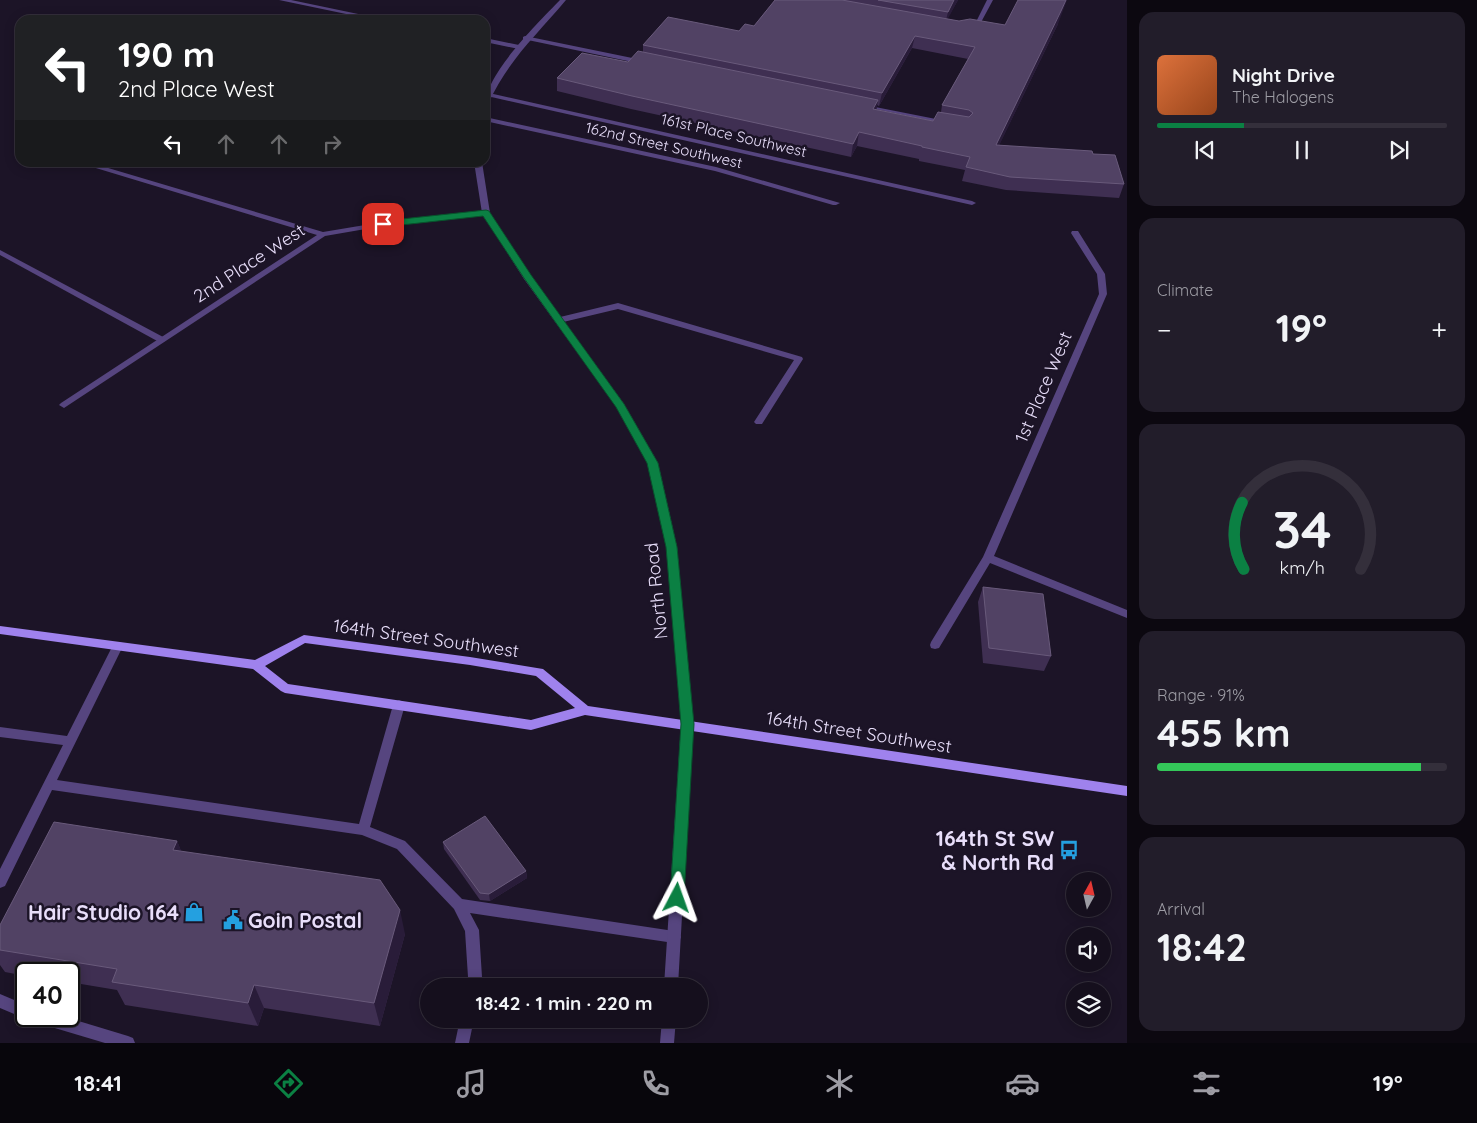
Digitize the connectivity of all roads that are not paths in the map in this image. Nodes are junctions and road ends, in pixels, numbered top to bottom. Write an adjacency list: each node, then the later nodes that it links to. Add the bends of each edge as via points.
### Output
1 (282, 0): 4 (street)
2 (563, 0): 6 (street)
3 (990, 0): 5 (street, via 977,25)
4 (358, 15)
5 (963, 28)
6 (525, 38): 8 (street); 9 (street)
7 (490, 41): 8 (street)
8 (519, 47): 10 (street)
9 (652, 64)
10 (490, 93)
11 (490, 95): 17 (street, 161st Place Southwest)
12 (858, 105): 14 (street)
13 (490, 120): 18 (street, 162nd Street Southwest, via 716,169)
14 (956, 125)
15 (96, 167): 21 (street)
16 (479, 167): 19 (street)
17 (972, 202)
18 (836, 203)
19 (486, 213): 21 (street, 2nd Place West); 23 (street, North Road)
20 (1075, 233): 27 (street, 1st Place West, via 1101,274 1102,294)
21 (323, 234): 24 (street, 2nd Place West)
22 (0, 252): 24 (street)
23 (559, 320): 26 (street, via 618,306 800,359); 35 (street, North Road, via 621,406 653,463 672,547)
24 (162, 340): 25 (street, 2nd Place West)
25 (64, 405)
26 (759, 422)
27 (988, 558): 28 (street); 30 (street, 1st Place West)
28 (1127, 614)
29 (0, 630): 31 (main road)
30 (936, 645)
31 (118, 646): 32 (main road); 37 (street)
32 (256, 665): 33 (main road, 164th Street Southwest, via 285,688); 34 (main road, 164th Street Southwest, via 304,639 460,660 539,672)
33 (400, 704): 34 (main road, 164th Street Southwest, via 531,725); 40 (street)
34 (584, 710): 35 (main road, 164th Street Southwest)
35 (687, 724): 39 (main road, 164th Street Southwest); 43 (street, North Road)
36 (0, 732): 37 (street)
37 (70, 741): 38 (street)
38 (48, 784): 40 (street); 41 (street)
39 (1127, 791)
40 (363, 830): 42 (street, via 401,845)
41 (0, 882)
42 (459, 905): 43 (street); 44 (street, via 472,930)
43 (674, 937): 45 (street, North Road)
44 (475, 978)
45 (671, 978)
46 (0, 1001): 47 (street)
47 (15, 1007)
48 (75, 1027): 51 (street)
49 (465, 1028): 52 (street)
50 (668, 1028): 53 (street)
51 (128, 1043)
52 (462, 1043)
53 (667, 1043)

